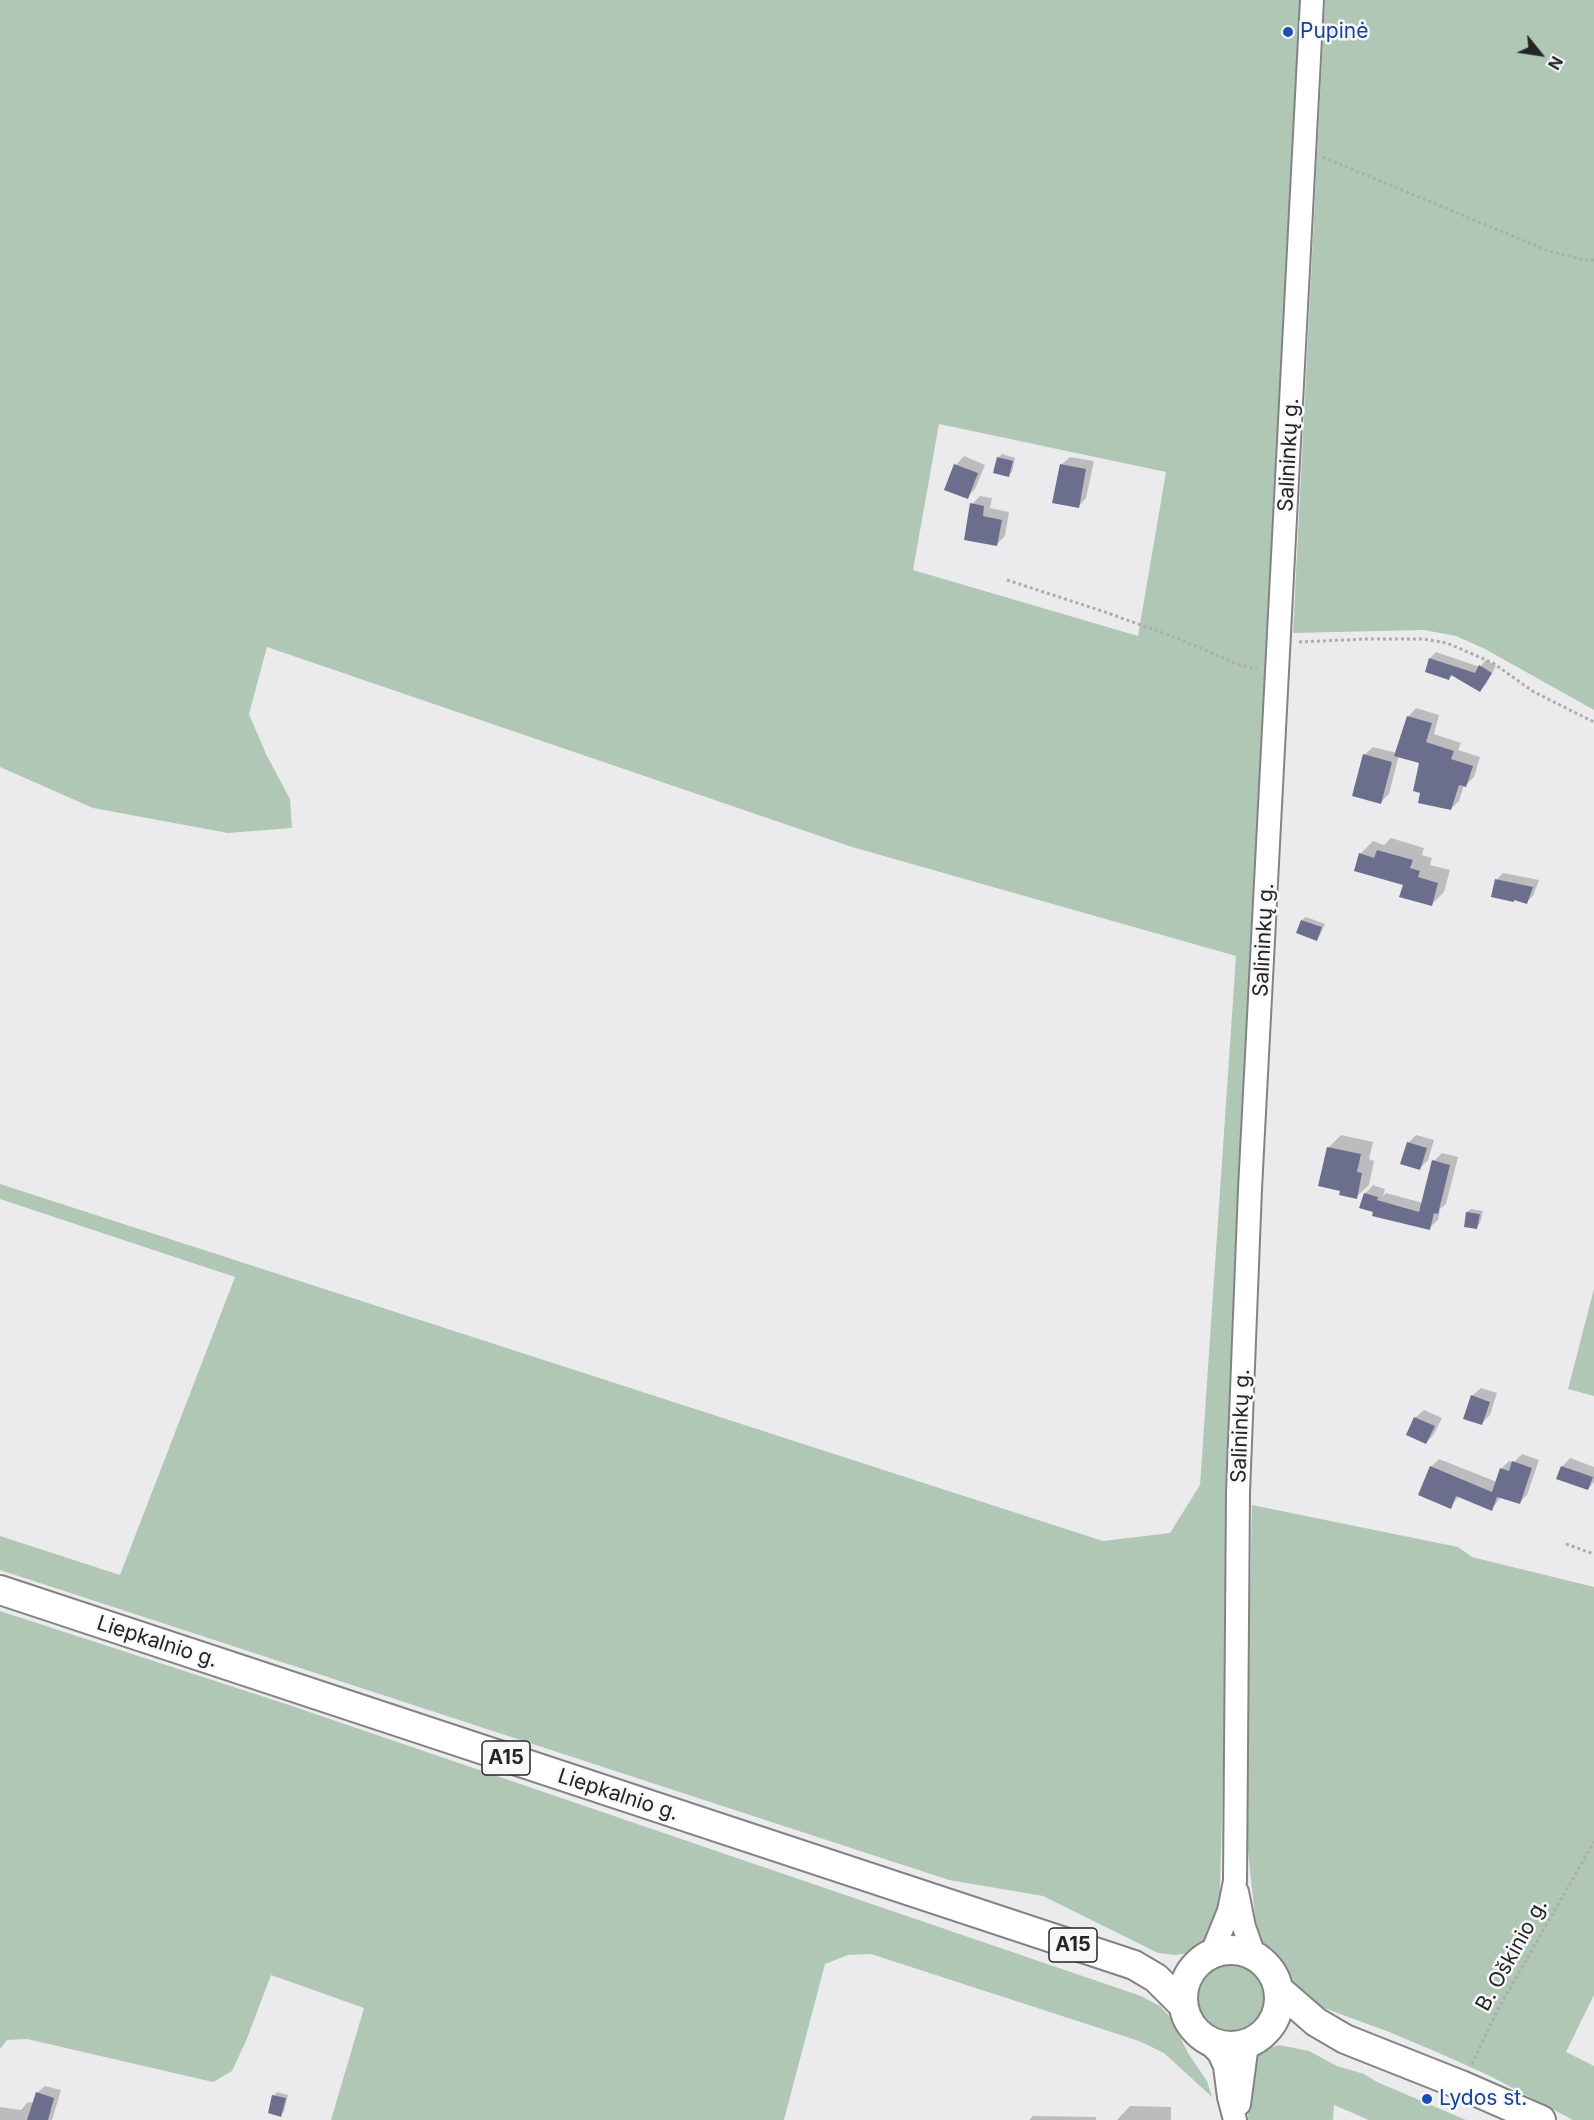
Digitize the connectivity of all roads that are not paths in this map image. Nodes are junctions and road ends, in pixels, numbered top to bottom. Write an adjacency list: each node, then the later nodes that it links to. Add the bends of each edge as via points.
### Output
1 (1312, 0): 3 (main road, Salininkų g., via 1250,1189 1238,1492)
2 (0, 1590): 6 (highway, Liepkalnio g. / A15)
3 (1234, 1881): 4 (main road, Salininkų g.); 5 (main road, Salininkų g., via 1229,1911)
4 (1254, 1955): 5 (highway, via 1233,1949); 7 (highway, via 1270,1969)
5 (1206, 1957): 6 (highway, via 1160,1967); 8 (highway, via 1185,1981)
6 (1134, 1965): 8 (highway, via 1156,1978)
7 (1278, 1989): 9 (highway, via 1277,2013 1272,2024); 10 (highway, via 1316,2022)
8 (1183, 2005): 11 (highway, via 1191,2026)
9 (1255, 2038): 10 (highway, via 1290,2031); 11 (highway, via 1234,2046); 12 (main road)
10 (1345, 2039): 13 (highway)
11 (1207, 2041): 12 (main road, via 1225,2066)
12 (1235, 2120)
13 (1541, 2120)

